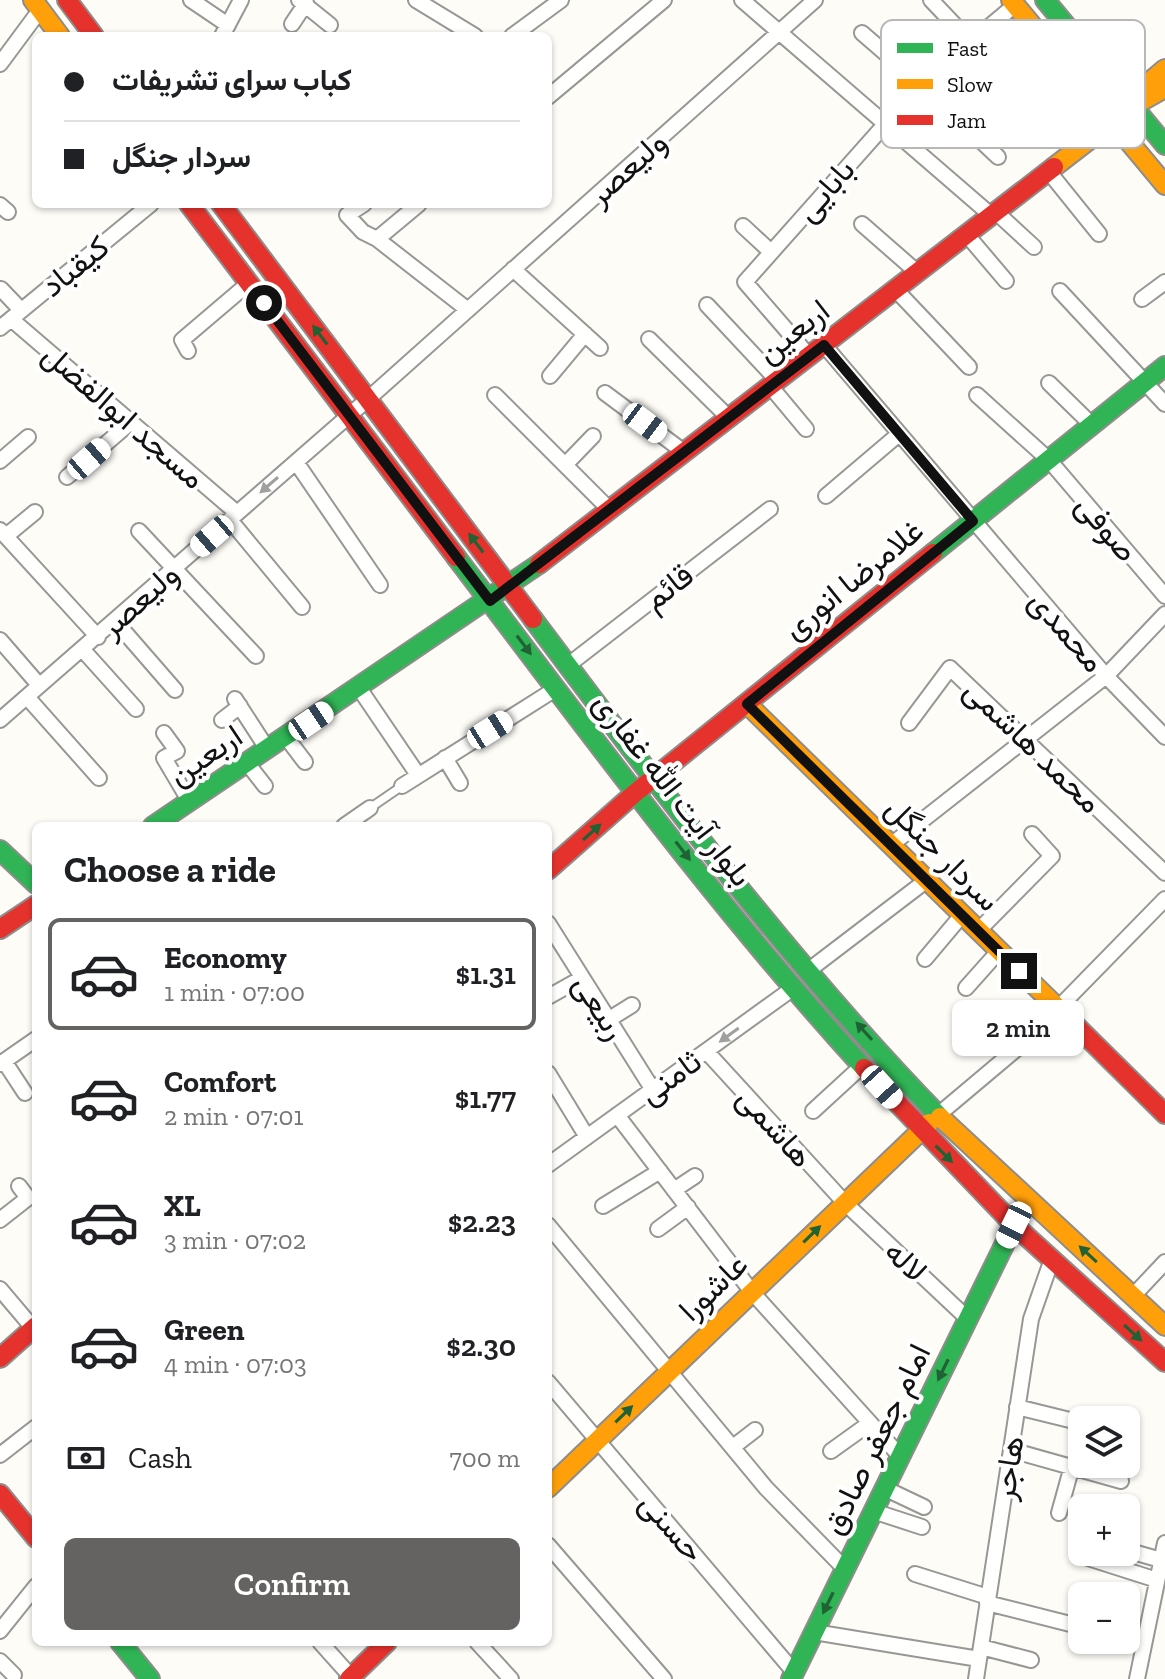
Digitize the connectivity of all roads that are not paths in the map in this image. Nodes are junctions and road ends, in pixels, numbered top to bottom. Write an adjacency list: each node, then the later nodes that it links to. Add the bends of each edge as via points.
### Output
1 (67, 0): 22 (street)
2 (191, 0): 20 (street)
3 (241, 0): 20 (street)
4 (416, 0): 23 (street)
5 (561, 0): 24 (street)
6 (664, 0): 32 (street)
7 (742, 0): 25 (street)
8 (815, 0): 25 (street, ولیعصر)
9 (931, 0): 14 (street)
10 (1045, 0): 17 (street)
11 (303, 2): 18 (street); 19 (street)
12 (1016, 2): 15 (street, بابایی); 16 (street)
13 (36, 5): 21 (street); 28 (street)
14 (950, 20)
15 (996, 20)
16 (1030, 20)
17 (1062, 20)
18 (292, 24)
19 (330, 25)
20 (225, 30)
21 (57, 32)
22 (91, 32)
23 (468, 32)
24 (517, 32)
25 (778, 33): 34 (street); 58 (street, ولیعصر)
26 (862, 33): 27 (street)
27 (881, 49)
28 (0, 64)
29 (1165, 69): 30 (street)
30 (1145, 87)
31 (1165, 88): 33 (street)
32 (552, 94)
33 (1145, 99)
34 (881, 121)
35 (1145, 121): 37 (street)
36 (881, 125): 57 (street, بابایی)
37 (1165, 145)
38 (913, 148): 50 (street)
39 (989, 148): 42 (street)
40 (1080, 148): 43 (street, اربعین)
41 (1134, 148): 44 (street)
42 (998, 157)
43 (1049, 172): 50 (street, اربعین); 53 (street)
44 (1165, 185)
45 (146, 208): 70 (street, کیقباد)
46 (192, 208): 63 (street, بلوار آیت الله غفاری)
47 (224, 208): 85 (street, بلوار آیت الله غفاری, one-way to 47)
48 (358, 208): 55 (street, via 347,215)
49 (414, 208): 55 (street)
50 (994, 214): 54 (street, اربعین); 56 (street)
51 (862, 224): 59 (street)
52 (743, 226): 57 (street)
53 (1099, 234)
54 (967, 235): 59 (street, اربعین); 60 (street)
55 (377, 239): 69 (street)
56 (1034, 247)
57 (771, 252): 61 (street, بابایی)
58 (513, 269): 69 (street, ولیعصر); 71 (street)
59 (918, 273): 65 (street, اربعین)
60 (1006, 281)
61 (745, 282): 75 (street, محمدی)
62 (1165, 282): 67 (street)
63 (249, 283): 74 (street, via 182,340); 87 (street, بلوار آیت الله غفاری)
64 (1, 289): 70 (street, مسجد ابوالفضل)
65 (896, 290): 75 (street, اربعین); 77 (street)
66 (1060, 291): 80 (street)
67 (1142, 299)
68 (707, 305): 81 (street)
69 (468, 310): 85 (street, ولیعصر)
70 (11, 319): 89 (street, مسجد ابوالفضل)
71 (585, 334): 73 (street); 78 (street)
72 (649, 339): 88 (street)
73 (600, 348)
74 (188, 351)
75 (816, 351): 81 (street, اربعین); 92 (street, محمدی)
76 (1165, 366): 80 (street, غلامرضا انوری)
77 (969, 367)
78 (550, 376)
79 (1049, 383): 90 (street)
80 (1145, 383): 86 (street); 90 (street, غلامرضا انوری)
81 (774, 384): 88 (street, اربعین); 91 (street)
82 (605, 393): 95 (street)
83 (495, 395): 99 (street)
84 (977, 395): 96 (street, صوفی)
85 (368, 399): 87 (street, ولیعصر); 111 (street, بلوار آیت الله غفاری, one-way to 85)
86 (1165, 404)
87 (349, 416): 98 (street, ولیعصر); 113 (street, بلوار آیت الله غفاری)
88 (729, 418): 95 (street, اربعین)
89 (131, 422): 100 (street); 105 (street, مسجد ابوالفضل)
90 (1092, 425): 96 (street, غلامرضا انوری)
91 (806, 429)
92 (899, 434): 101 (street); 106 (street, محمدی)
93 (593, 436): 99 (street)
94 (28, 437): 97 (street)
95 (684, 452): 103 (street, اربعین)
96 (1049, 460): 106 (street, غلامرضا انوری); 112 (street, صوفی)
97 (0, 461)
98 (296, 462): 105 (street, ولیعصر, one-way to 105); 110 (street)
99 (565, 465): 103 (street)
100 (67, 477)
101 (826, 496)
102 (770, 509): 121 (street, قائم)
103 (610, 510): 111 (street, اربعین)
104 (35, 512): 108 (street)
105 (233, 517): 109 (street, ولیعصر); 114 (street, مسجد ابوالفضل)
106 (973, 521): 122 (street, محمدی); 128 (street, غلامرضا انوری)
107 (139, 531): 109 (street)
108 (3, 533): 117 (street)
109 (177, 567): 116 (street, ولیعصر); 120 (street)
110 (380, 585)
111 (509, 587): 113 (street, اربعین); 121 (street, بلوار آیت الله غفاری)
112 (1165, 596)
113 (490, 601): 124 (street, اربعین); 125 (street, بلوار آیت الله غفاری, one-way to 125)
114 (302, 607)
115 (1165, 614): 122 (street)
116 (115, 621): 117 (street, ولیعصر); 126 (street)
117 (98, 637): 119 (street, ولیعصر)
118 (0, 640): 123 (street)
119 (83, 650): 123 (street, ولیعصر); 129 (street)
120 (256, 656)
121 (567, 666): 143 (street, بلوار آیت الله غفاری)
122 (1106, 676): 135 (street, محمدی); 136 (street)
123 (39, 685): 127 (street, ولیعصر)
124 (359, 688): 134 (street, اربعین); 141 (street)
125 (557, 688): 138 (street); 147 (street, بلوار آیت الله غفاری)
126 (175, 690)
127 (27, 697): 130 (street, ولیعصر); 142 (street)
128 (747, 704): 143 (street, غلامرضا انوری); 153 (street, سردار جنگل)
129 (136, 709)
130 (0, 720)
131 (222, 720): 137 (street, via 237,703)
132 (909, 723): 136 (street, محمد هاشمی, via 950,668)
133 (164, 733): 148 (street, via 177,751 164,758)
134 (286, 737): 137 (street, اربعین); 139 (street)
135 (1165, 737)
136 (1029, 739): 153 (street); 156 (street, محمد هاشمی)
137 (268, 750): 140 (street, اربعین)
138 (445, 758): 141 (street); 144 (street)
139 (305, 762)
140 (247, 763): 145 (street); 148 (street, اربعین)
141 (418, 775): 146 (street)
142 (99, 778)
143 (654, 779): 147 (street, غلامرضا انوری); 167 (street, بلوار آیت الله غفاری)
144 (460, 783)
145 (265, 786)
146 (402, 786): 149 (lane)
147 (635, 793): 155 (street, غلامرضا انوری, one-way to 147); 170 (street, بلوار آیت الله غفاری, one-way to 170)
148 (190, 802): 150 (street, اربعین)
149 (370, 808): 151 (street)
150 (159, 822)
151 (350, 822)
152 (1032, 834): 164 (street, via 1052,856)
153 (891, 845): 158 (street, سردار جنگل)
154 (0, 850): 157 (street)
155 (552, 866)
156 (1165, 873)
157 (32, 880)
158 (927, 880): 161 (street, سردار جنگل); 167 (street)
159 (1165, 899): 173 (street)
160 (32, 908): 162 (street)
161 (962, 915): 164 (street, سردار جنگل); 166 (street)
162 (0, 929)
163 (552, 929): 168 (street, ربیعی)
164 (978, 931): 165 (street, سردار جنگل)
165 (999, 951): 169 (street); 173 (street, سردار جنگل)
166 (925, 959)
167 (809, 970): 185 (street, بلوار آیت الله غفاری, one-way to 167)
168 (582, 978): 171 (street); 174 (street, ربیعی)
169 (966, 988)
170 (792, 989): 176 (street, ثامنی, one-way to 176); 178 (street, بلوار آیت الله غفاری)
171 (552, 995)
172 (632, 1005): 174 (street)
173 (1058, 1010): 183 (street, سردار جنگل); 185 (street)
174 (608, 1020): 180 (street, ربیعی)
175 (32, 1042): 177 (street)
176 (706, 1051): 180 (street, ثامنی); 193 (street, هاشمی)
177 (2, 1062): 181 (street)
178 (862, 1066): 182 (street); 186 (street, بلوار آیت الله غفاری)
179 (552, 1080): 187 (street)
180 (653, 1090): 184 (street, ثامنی)
181 (25, 1093)
182 (813, 1111)
183 (1165, 1114)
184 (617, 1115): 187 (street, ثامنی); 189 (street)
185 (938, 1115): 186 (street, عاشورا); 204 (street, بلوار آیت الله غفاری, one-way to 185)
186 (920, 1130): 193 (street, عاشورا); 197 (street, بلوار آیت الله غفاری, one-way to 197)
187 (587, 1137): 188 (street, ثامنی)
188 (552, 1162)
189 (660, 1171): 192 (street); 194 (street)
190 (695, 1176): 192 (street)
191 (19, 1186): 196 (street, via 28,1198)
192 (674, 1190): 195 (street)
193 (845, 1203): 203 (street, عاشورا, one-way to 193); 205 (street, لاله)
194 (603, 1206)
195 (688, 1207): 198 (street); 203 (street)
196 (0, 1220)
197 (1014, 1225): 200 (street, بلوار آیت الله غفاری); 205 (street, امام جعفر صادق)
198 (658, 1229)
199 (552, 1230): 211 (street)
200 (1052, 1259): 210 (street, بلوار آیت الله غفاری, one-way to 210); 213 (street, هاجر, via 1031,1319)
201 (1165, 1262): 204 (street)
202 (0, 1289): 206 (street)
203 (752, 1292): 211 (street, عاشورا); 215 (street)
204 (1133, 1296): 207 (street, بلوار آیت الله غفاری)
205 (968, 1319): 223 (street, امام جعفر صادق, one-way to 223)
206 (32, 1325)
207 (1165, 1326)
208 (32, 1329): 209 (street)
209 (1, 1356)
210 (1165, 1362)
211 (669, 1372): 218 (street, عاشورا, one-way to 211); 219 (street)
212 (552, 1387): 218 (street, حسنی)
213 (1017, 1407): 214 (street); 220 (street, هاجر)
214 (1068, 1420)
215 (870, 1423): 221 (street); 223 (street)
216 (32, 1430): 222 (street)
217 (755, 1430): 219 (street)
218 (597, 1440): 228 (street, عاشورا); 259 (street, حسنی)
219 (733, 1447): 241 (street)
220 (1011, 1450): 224 (street); 245 (street, هاجر)
221 (831, 1451)
222 (0, 1455)
223 (900, 1456): 229 (street, امام جعفر صادق)
224 (1068, 1465)
225 (1069, 1478): 233 (street)
226 (1111, 1478): 227 (street)
227 (1121, 1481)
228 (552, 1484)
229 (884, 1488): 231 (street); 232 (street, امام جعفر صادق)
230 (0, 1494): 235 (street)
231 (924, 1507)
232 (873, 1511): 234 (street); 241 (street, امام جعفر صادق)
233 (1059, 1513)
234 (922, 1527)
235 (32, 1532)
236 (1165, 1543): 239 (street)
237 (552, 1550): 263 (street)
238 (1140, 1554): 239 (street)
239 (1161, 1560): 243 (street)
240 (1113, 1566): 243 (street)
241 (845, 1569): 248 (street, امام جعفر صادق, one-way to 248)
242 (915, 1574): 245 (street)
243 (1157, 1580): 250 (street)
244 (32, 1591): 247 (street)
245 (988, 1600): 246 (street); 255 (street, هاجر)
246 (1068, 1623)
247 (0, 1631)
248 (814, 1632): 255 (street); 259 (street, امام جعفر صادق)
249 (1140, 1642): 250 (street)
250 (1144, 1643): 265 (street)
251 (123, 1646): 261 (street)
252 (323, 1646): 260 (street)
253 (383, 1646): 260 (street)
254 (485, 1646): 262 (street)
255 (980, 1653): 256 (street); 264 (street, هاجر)
256 (1031, 1660)
257 (0, 1661): 258 (street)
258 (14, 1675)
259 (792, 1676)
260 (351, 1678)
261 (150, 1679)
262 (511, 1679)
263 (664, 1679)
264 (976, 1679)
265 (1137, 1679)

